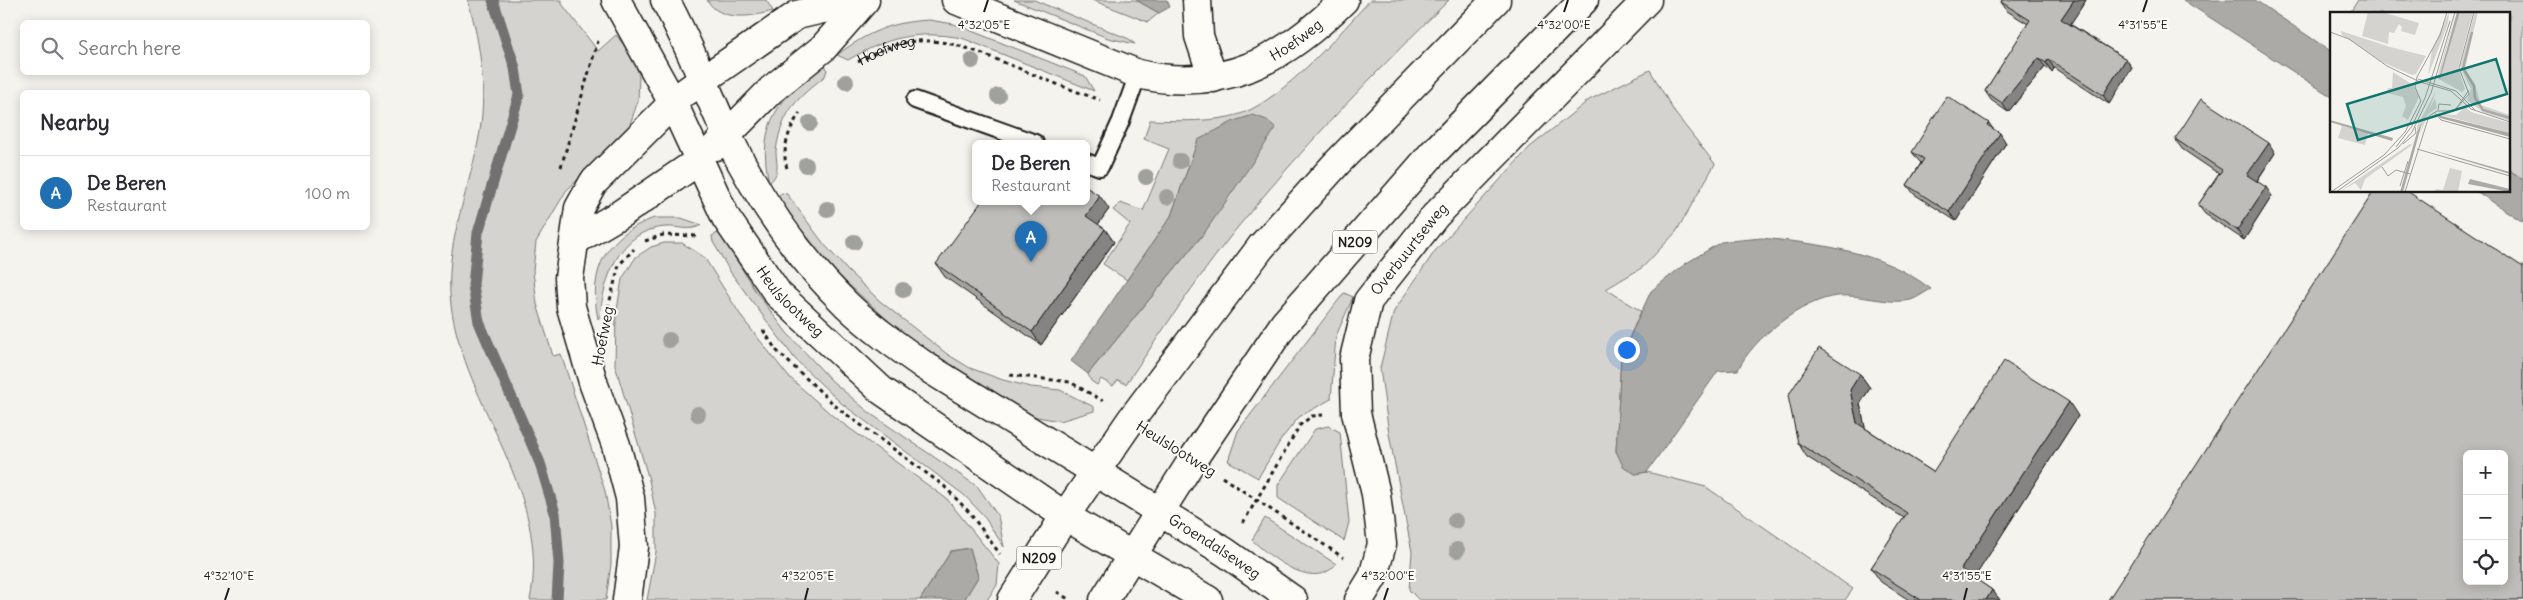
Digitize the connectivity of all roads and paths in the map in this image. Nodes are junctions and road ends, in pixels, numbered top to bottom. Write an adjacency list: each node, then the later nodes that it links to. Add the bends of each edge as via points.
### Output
1 (616, 0): 15 (street, Heulslootweg)
2 (665, 0): 13 (street)
3 (863, 0): 13 (street, Hoefweg, via 797,14); 18 (street, Hoefweg, via 823,48 771,90)
4 (956, 0): 11 (street, Hoefweg)
5 (1197, 0): 12 (street, via 1199,36)
6 (1344, 0): 12 (street, Hoefweg, via 1316,28 1267,60)
7 (1496, 0): 28 (street, N209, via 1336,164 1261,247)
8 (1584, 0): 29 (street, N209, via 1433,153 1284,324)
9 (1647, 0): 27 (street, Overbuurtseweg, via 1435,216 1368,301 1354,359)
10 (855, 63): 16 (path, Hoefweg, via 907,42 960,45 1070,90)
11 (1138, 74): 12 (street, Hoefweg, via 1164,80); 16 (lane)
12 (1213, 78)
13 (702, 79): 15 (street, Hoefweg); 18 (street)
14 (915, 100): 19 (lane)
15 (673, 103): 20 (street, Heulslootweg); 24 (street, Hoefweg, via 593,183 579,208)
16 (1125, 108): 21 (lane, via 1100,166)
17 (802, 112): 22 (path, via 786,143 784,162 790,179)
18 (728, 135): 20 (street, Hoefweg); 22 (street)
19 (1027, 140)
20 (700, 160): 23 (street, Heulslootweg); 24 (street, Hoefweg)
21 (1090, 163)
22 (761, 198): 30 (street, via 813,269 885,338)
23 (726, 218): 25 (path, Hoefweg, via 699,236 663,235 631,250 619,265); 33 (street, Heulslootweg, via 778,294 882,390)
24 (576, 240): 36 (street, Hoefweg, via 568,278 571,307 630,498 634,547)
25 (607, 310)
26 (1004, 373): 28 (path, Heulslootweg, via 1013,377 1070,382)
27 (1356, 413): 31 (path, via 1312,416 1300,425); 35 (street, Overbuurtseweg, via 1376,494 1382,544)
28 (1130, 420): 30 (street, N209)
29 (1193, 459): 31 (path, Heulslootweg); 32 (street, N209)
30 (1095, 471): 32 (street, Groendalseweg); 33 (street, N209)
31 (1258, 500): 35 (path)
32 (1160, 511): 34 (street, N209); 40 (street, Groendalseweg)
33 (1065, 516): 34 (street, Heulslootweg); 37 (street, N209)
34 (1132, 556): 38 (street, N209); 39 (street)
35 (1373, 578): 41 (street, Overbuurtseweg)
36 (627, 600)
37 (1012, 600)
38 (1104, 600)
39 (1208, 600)
40 (1293, 600)
41 (1359, 600)

